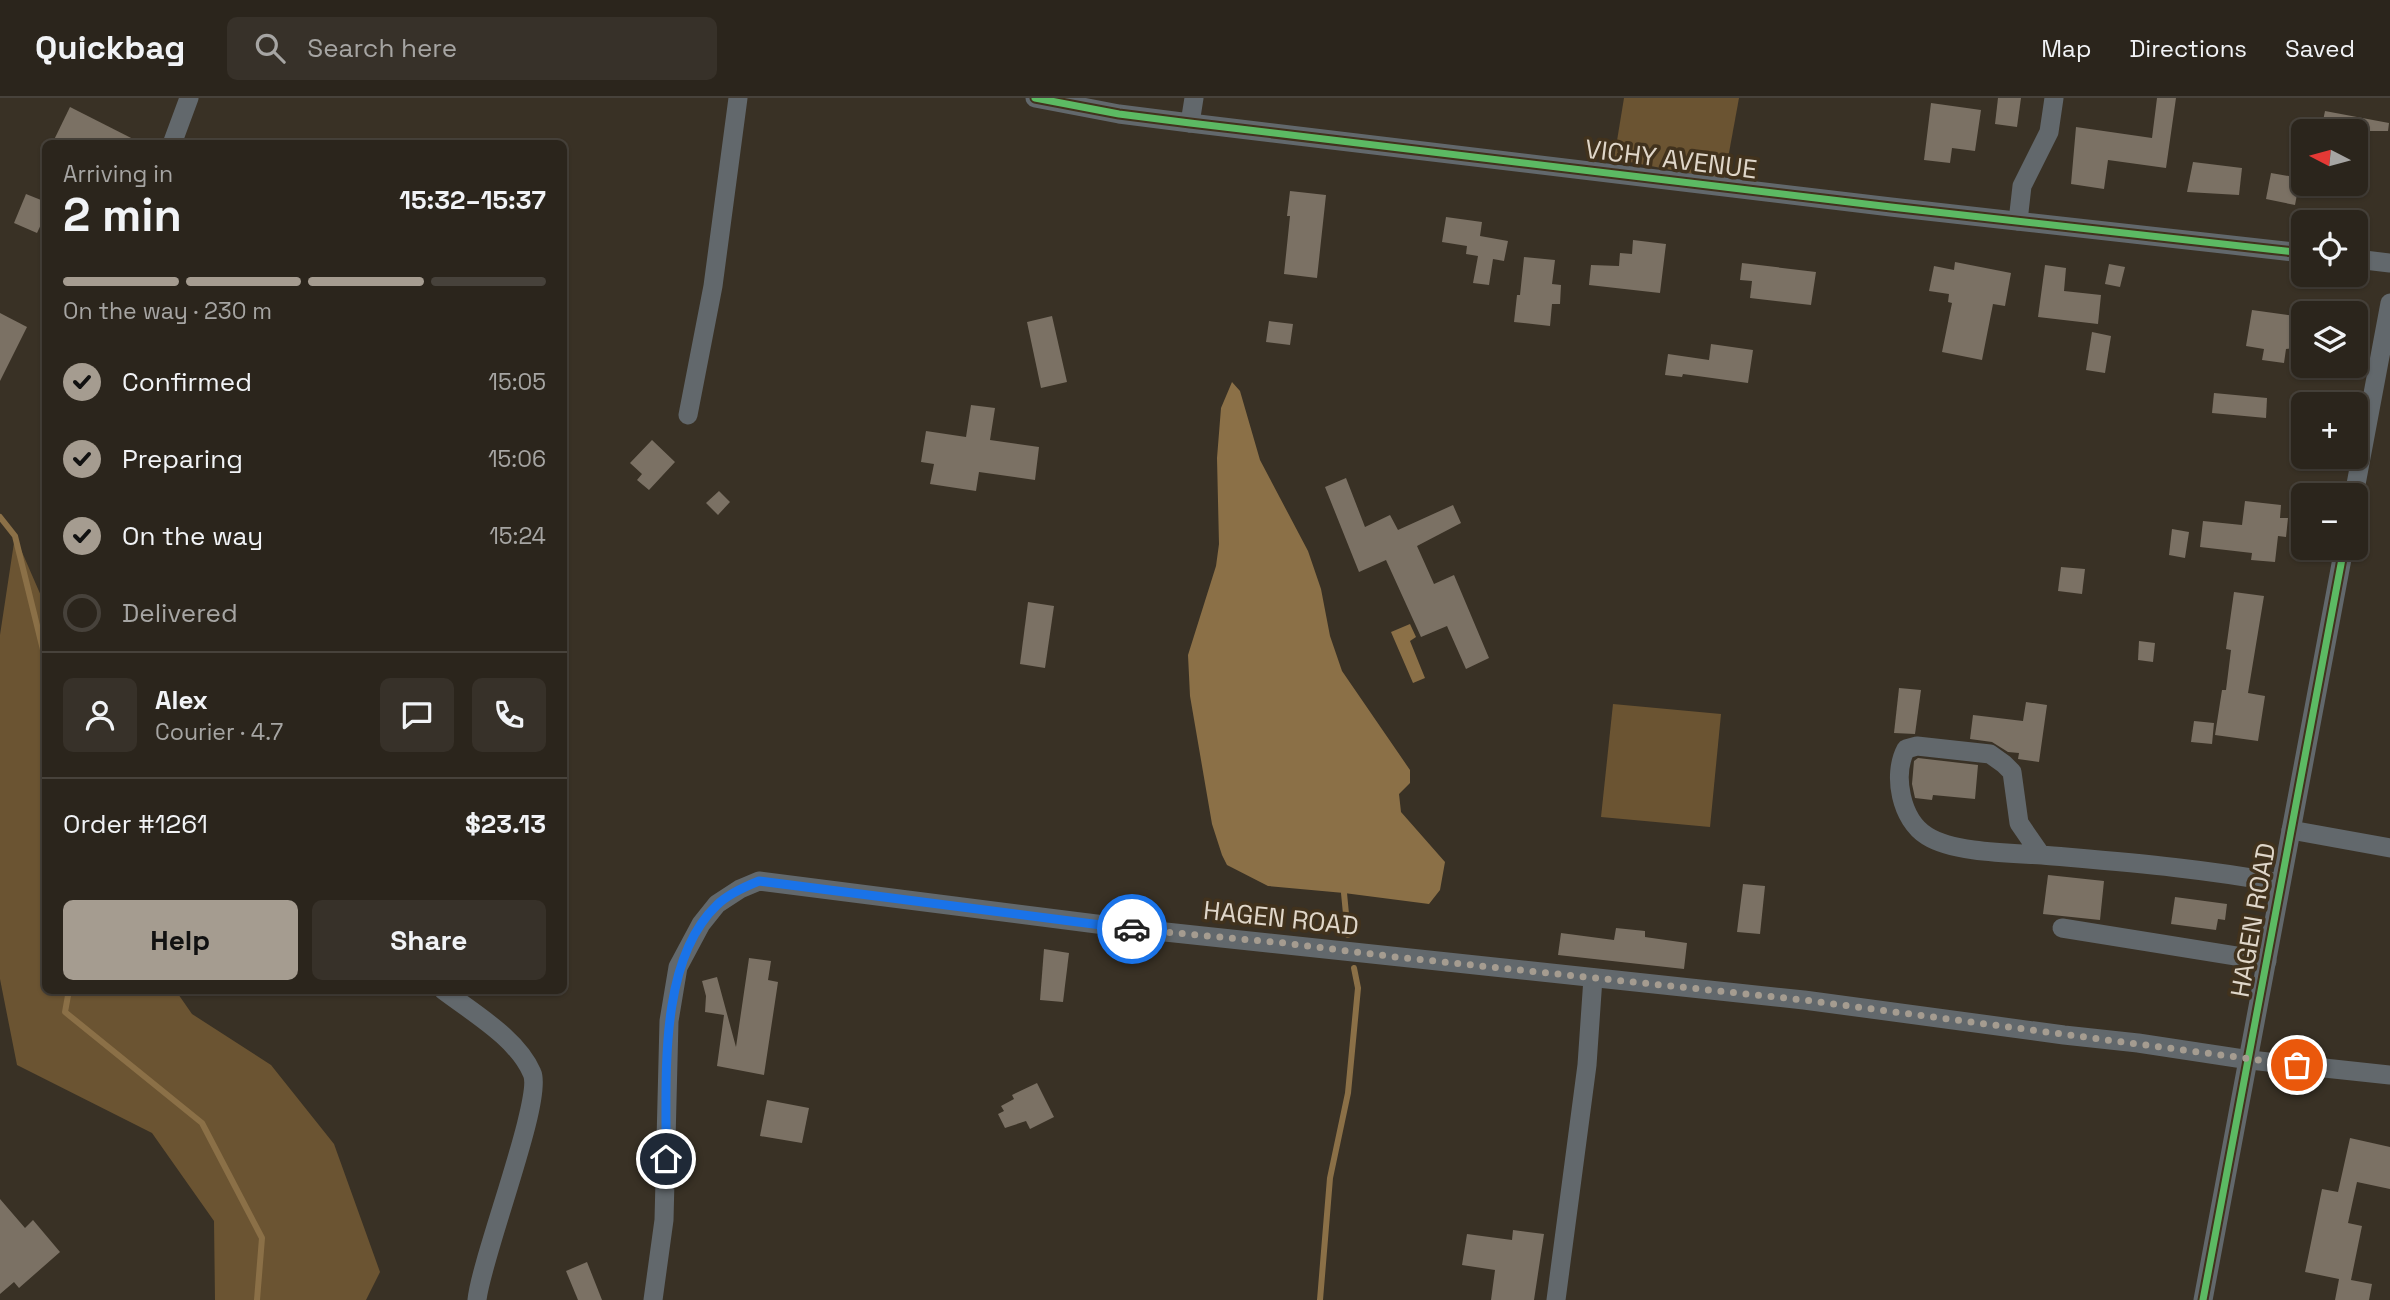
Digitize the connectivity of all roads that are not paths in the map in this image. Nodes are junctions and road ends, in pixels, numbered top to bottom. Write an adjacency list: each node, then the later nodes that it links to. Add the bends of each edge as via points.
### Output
1 (188, 98): 7 (street)
2 (738, 98): 13 (street, via 713,286)
3 (1035, 98): 6 (street, VICHY AVENUE)
4 (1194, 98): 6 (street)
5 (2054, 98): 8 (street, via 2049,132 2022,186)
6 (1190, 123): 8 (street, VICHY AVENUE)
7 (173, 140)
8 (2018, 221): 9 (street, VICHY AVENUE)
9 (2291, 252)
10 (2368, 260): 11 (street)
11 (2390, 263)
12 (2390, 303): 14 (street)
13 (688, 415)
14 (2356, 483)
15 (2342, 560): 16 (street, HAGEN ROAD)
16 (2291, 830): 17 (street); 19 (street, HAGEN ROAD)
17 (2390, 848)
18 (2041, 855): 18 (street, via 2019,823 2012,772 2004,764 1990,754 1917,746 1906,750 1900,767 1902,799 1908,816 1925,835 1945,844); 19 (street)
19 (2280, 883): 21 (street, HAGEN ROAD)
20 (2062, 928): 21 (street)
21 (2267, 961): 24 (street, HAGEN ROAD)
22 (1593, 978): 24 (street, HAGEN ROAD, via 1804,1000); 27 (street, HAGEN ROAD, via 1128,928 759,881 717,904 678,967 669,1021 664,1220); 28 (street, via 1587,1065)
23 (448, 994): 26 (street, via 505,1037 533,1074 528,1113)
24 (2250, 1060): 25 (street); 29 (street, HAGEN ROAD)
25 (2390, 1075)
26 (477, 1300)
27 (653, 1300)
28 (1556, 1300)
29 (2203, 1300)

